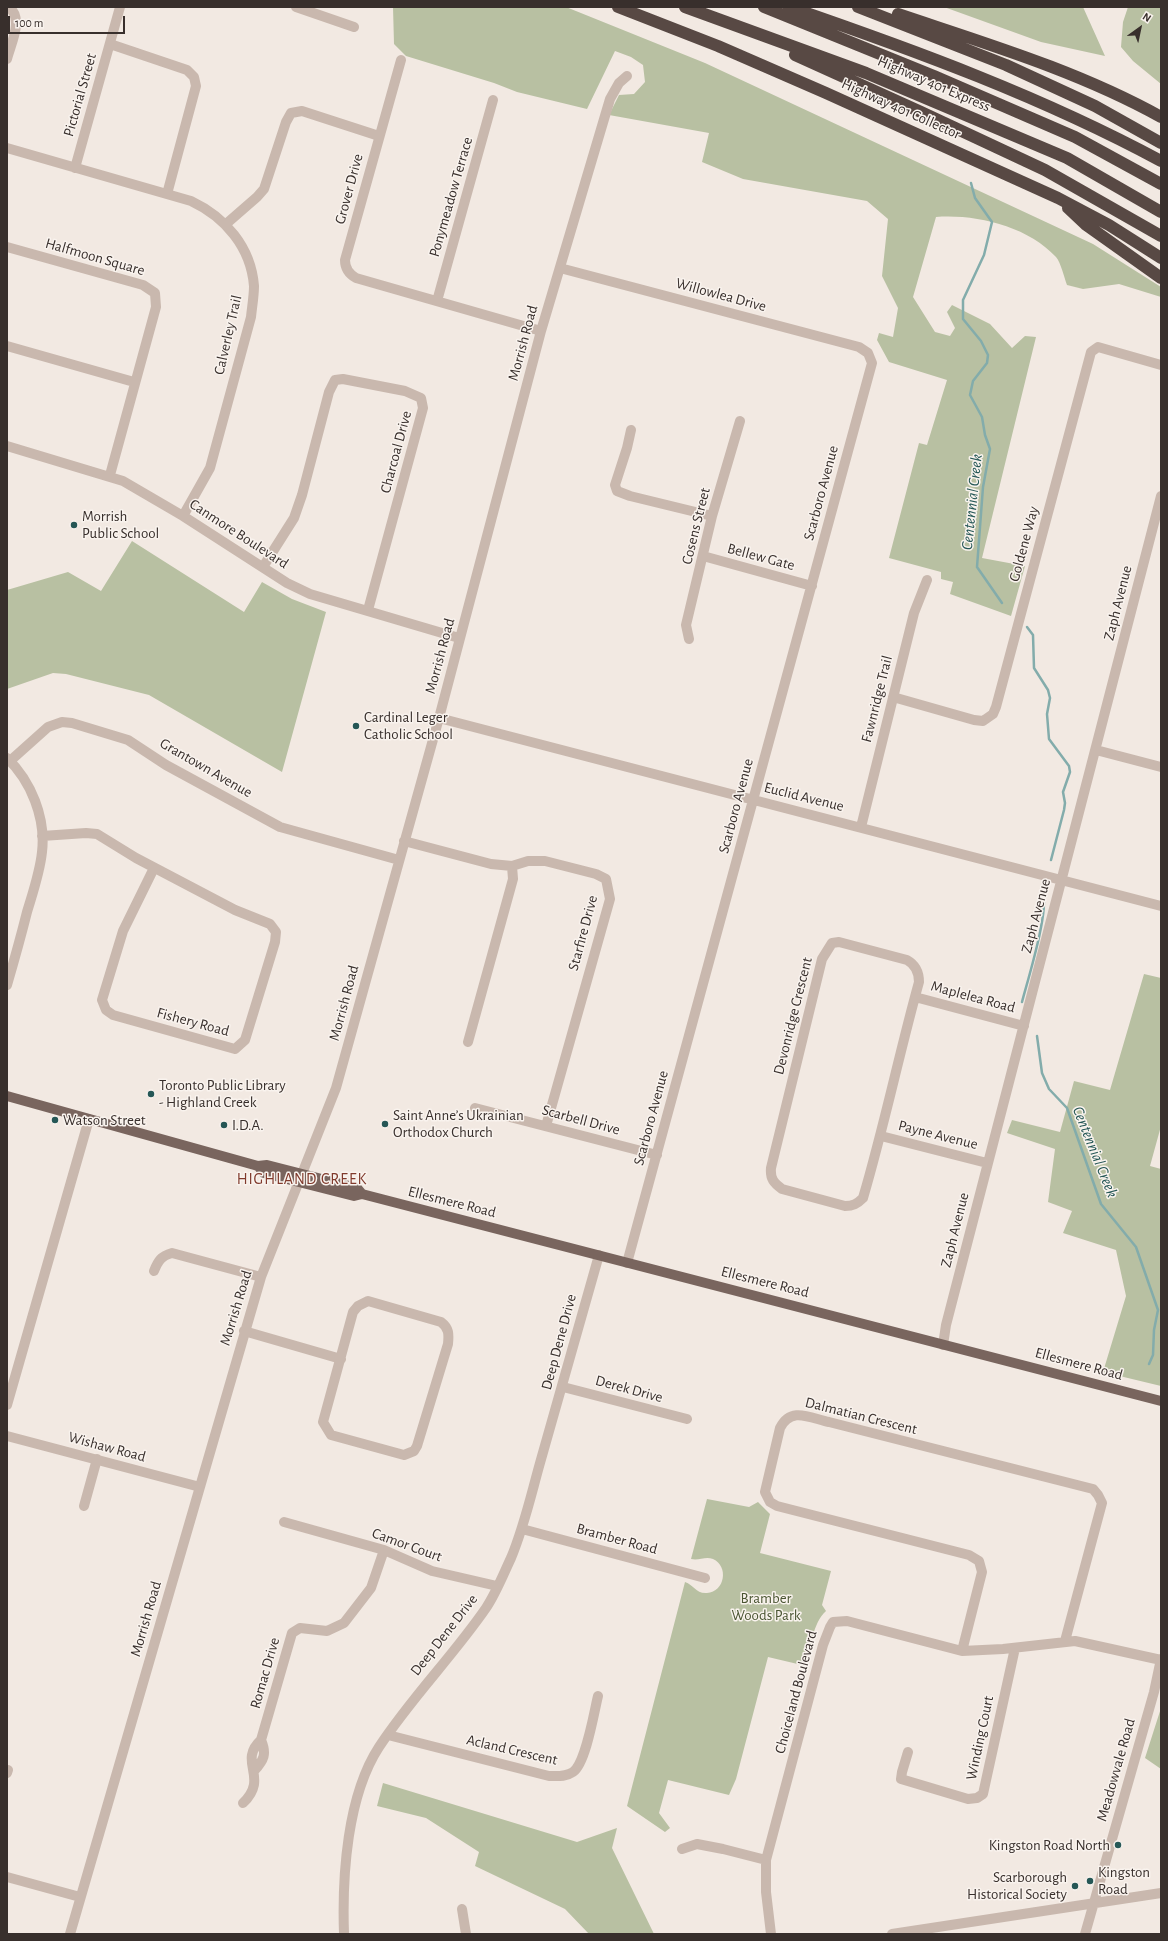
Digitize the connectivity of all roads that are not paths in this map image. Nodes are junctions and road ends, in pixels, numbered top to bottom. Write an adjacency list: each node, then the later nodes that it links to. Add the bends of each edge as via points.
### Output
1 (9, 7): 13 (street, via 14,12 17,23)
2 (120, 7): 12 (street, Pictorial Street)
3 (296, 7): 11 (street)
4 (618, 7): 25 (highway, Highway 401 Collector, via 718,46)
5 (685, 7): 10 (highway, Highway 401 Express)
6 (764, 7): 23 (highway, Highway 401 Express, via 1075,137)
7 (790, 7): 21 (highway, via 947,63 1056,108)
8 (858, 7): 19 (highway, via 1006,65 1095,106)
9 (865, 7): 17 (highway, via 892,12 1015,53 1097,84)
10 (711, 17): 26 (highway, Highway 401 Express, via 866,73 1067,158); 28 (highway, via 1045,170)
11 (354, 28)
12 (110, 44): 22 (street, Pictorial Street); 24 (street, via 187,70 194,77 196,86)
13 (7, 58)
14 (401, 60): 18 (street)
15 (627, 76): 31 (street, Morrish Road, via 619,83 610,99)
16 (494, 100): 33 (street, Ponymeadow Terrace)
17 (1161, 117)
18 (379, 136): 27 (street, via 302,111 291,113 264,188); 33 (street, Grover Drive, via 345,266 356,278)
19 (1161, 143)
20 (7, 148): 22 (street, Calverley Trail)
21 (1161, 161)
22 (75, 168): 24 (street, Calverley Trail)
23 (1161, 184)
24 (167, 194): 27 (street, Calverley Trail, via 205,208)
25 (1058, 198): 30 (highway, Highway 401 Collector, via 1109,225); 32 (highway, via 1085,224)
26 (1161, 212)
27 (226, 224): 44 (street, Calverley Trail, via 249,262 254,287 251,317 210,468)
28 (1161, 236)
29 (7, 247): 38 (street, Halfmoon Square, via 143,285 155,293 156,307)
30 (1161, 258)
31 (560, 268): 34 (street, Morrish Road); 36 (street, Willowlea Drive, via 859,348)
32 (1161, 278)
33 (437, 301): 34 (street, Grover Drive)
34 (541, 331): 51 (street, Morrish Road)
35 (7, 346): 38 (street)
36 (870, 357): 49 (street, Scarboro Avenue, via 871,368)
37 (1161, 365): 53 (street, Goldene Way, via 1098,347 1091,352 993,714 983,721 974,720)
38 (134, 382): 42 (street, Halfmoon Square)
39 (740, 421): 45 (street, Cosens Street)
40 (631, 430): 45 (street, via 628,448 615,485 617,491)
41 (7, 446): 42 (street, Canmore Boulevard)
42 (110, 475): 44 (street, Canmore Boulevard)
43 (1161, 496): 55 (street, Zaph Avenue)
44 (183, 516): 47 (street, Canmore Boulevard)
45 (712, 516): 46 (street, Cosens Street)
46 (703, 556): 49 (street, Bellew Gate); 52 (street, Cosens Street, via 686,625)
47 (263, 567): 50 (street, Canmore Boulevard, via 310,594); 50 (street, Charcoal Drive, via 294,518 329,392 335,380 343,379 405,391 421,398 423,408)
48 (927, 580): 53 (street, Fawnridge Trail, via 914,613)
49 (812, 586): 58 (street, Scarboro Avenue)
50 (368, 610): 51 (street, Canmore Boulevard)
51 (460, 638): 54 (street, Morrish Road)
52 (689, 639)
53 (893, 698): 59 (street, Fawnridge Trail)
54 (439, 718): 58 (street, Euclid Avenue); 61 (street, Morrish Road)
55 (1096, 750): 57 (street); 65 (street, Zaph Avenue)
56 (9, 759): 60 (street, via 28,785 40,819); 62 (street, Grantown Avenue, via 48,726 62,722 72,723 128,740 166,765 280,827)
57 (1161, 767)
58 (754, 800): 59 (street, Euclid Avenue); 76 (street, Scarboro Avenue)
59 (861, 827): 65 (street, Euclid Avenue)
60 (42, 836): 64 (street, Fishery Road, via 97,834); 67 (street, via 42,853 37,877)
61 (404, 841): 62 (street, Morrish Road); 63 (street, Starfire Drive, via 491,864)
62 (399, 860): 78 (street, Morrish Road, via 336,1088)
63 (512, 866): 70 (street, via 513,879); 74 (street, Starfire Drive, via 528,861 544,861 596,874 606,880 609,891 610,899)
64 (154, 868): 64 (street, Fishery Road, via 116,948 102,1000 106,1010 113,1015 236,1049 245,1040 276,932 270,924 235,910)
65 (1061, 880): 66 (street, Euclid Avenue); 69 (street, Zaph Avenue)
66 (1161, 906)
67 (7, 985)
68 (915, 998): 69 (street, Maplelea Road); 75 (street, Devonridge Crescent); 75 (street, Devonridge Crescent, via 919,975 914,964 838,942 832,943 824,954 813,994 770,1176 782,1189 852,1206 863,1198)
69 (1024, 1026): 77 (street, Zaph Avenue)
70 (468, 1042)
71 (7, 1096): 73 (main road, Ellesmere Road)
72 (475, 1108): 74 (street, Scarbell Drive)
73 (89, 1119): 78 (main road, Ellesmere Road, via 258,1166 264,1173); 88 (street)
74 (546, 1126): 76 (street, Scarbell Drive)
75 (881, 1136): 77 (street, Payne Avenue)
76 (656, 1155): 80 (street, Scarboro Avenue)
77 (987, 1163): 84 (street, Zaph Avenue)
78 (300, 1178): 79 (main road, Ellesmere Road, via 354,1196 362,1194); 82 (street, Morrish Road)
79 (599, 1255): 80 (main road, Ellesmere Road); 86 (street, Deep Dene Drive)
80 (627, 1263): 84 (main road, Ellesmere Road)
81 (154, 1271): 82 (street, via 158,1261 172,1253)
82 (261, 1277): 83 (street, Morrish Road)
83 (244, 1331): 85 (street); 92 (street, Morrish Road)
84 (943, 1345): 87 (main road, Ellesmere Road)
85 (341, 1359): 85 (street, via 323,1422 331,1434 404,1455 414,1451 448,1344 449,1333 446,1326 368,1301 353,1312)
86 (563, 1387): 89 (street, Derek Drive); 95 (street, Deep Dene Drive)
87 (1161, 1401)
88 (7, 1405)
89 (687, 1420)
90 (7, 1436): 91 (street, Wishaw Road)
91 (97, 1459): 92 (street, Wishaw Road); 93 (street)
92 (200, 1487): 111 (street, Morrish Road)
93 (84, 1506)
94 (284, 1522): 96 (street, Camor Court)
95 (522, 1529): 97 (street, Bramber Road); 98 (street, Deep Dene Drive)
96 (384, 1550): 98 (street, Camor Court, via 430,1570); 106 (street, Romac Drive, via 371,1588 344,1623 327,1631 300,1628 292,1634 261,1740 253,1748 250,1758 254,1771 253,1789 250,1797)
97 (706, 1578)
98 (497, 1586): 104 (street, Deep Dene Drive, via 486,1608)
99 (1065, 1641): 100 (street, Choiceland Boulevard); 101 (street, Dalmatian Crescent, via 1066,1629 1102,1503 1092,1489 798,1415 784,1420 765,1492 767,1498 777,1506 969,1555 979,1561 982,1572); 102 (street, Choiceland Boulevard)
100 (1015, 1648): 101 (street, Choiceland Boulevard); 105 (street, Winding Court, via 983,1794 968,1799 902,1779)
101 (962, 1651): 108 (street, Choiceland Boulevard, via 847,1621 836,1621 831,1624 823,1644)
102 (1161, 1660): 112 (street, Meadowvale Road)
103 (598, 1696): 104 (street, Acland Crescent, via 579,1765 572,1773 562,1776 549,1776)
104 (388, 1735): 115 (street, Deep Dene Drive, via 369,1767 358,1795 347,1851 342,1901)
105 (908, 1752)
106 (243, 1803)
107 (682, 1849): 108 (street, via 697,1844)
108 (766, 1860): 117 (street, Choiceland Boulevard, via 766,1892)
109 (7, 1877): 111 (street)
110 (1161, 1893): 112 (street)
111 (80, 1897): 114 (street, Morrish Road)
112 (1095, 1902): 118 (street); 119 (street, Meadowvale Road)
113 (462, 1909): 116 (street)
114 (70, 1934)
115 (344, 1934)
116 (466, 1934)
117 (771, 1934)
118 (892, 1934)
119 (1085, 1934)

